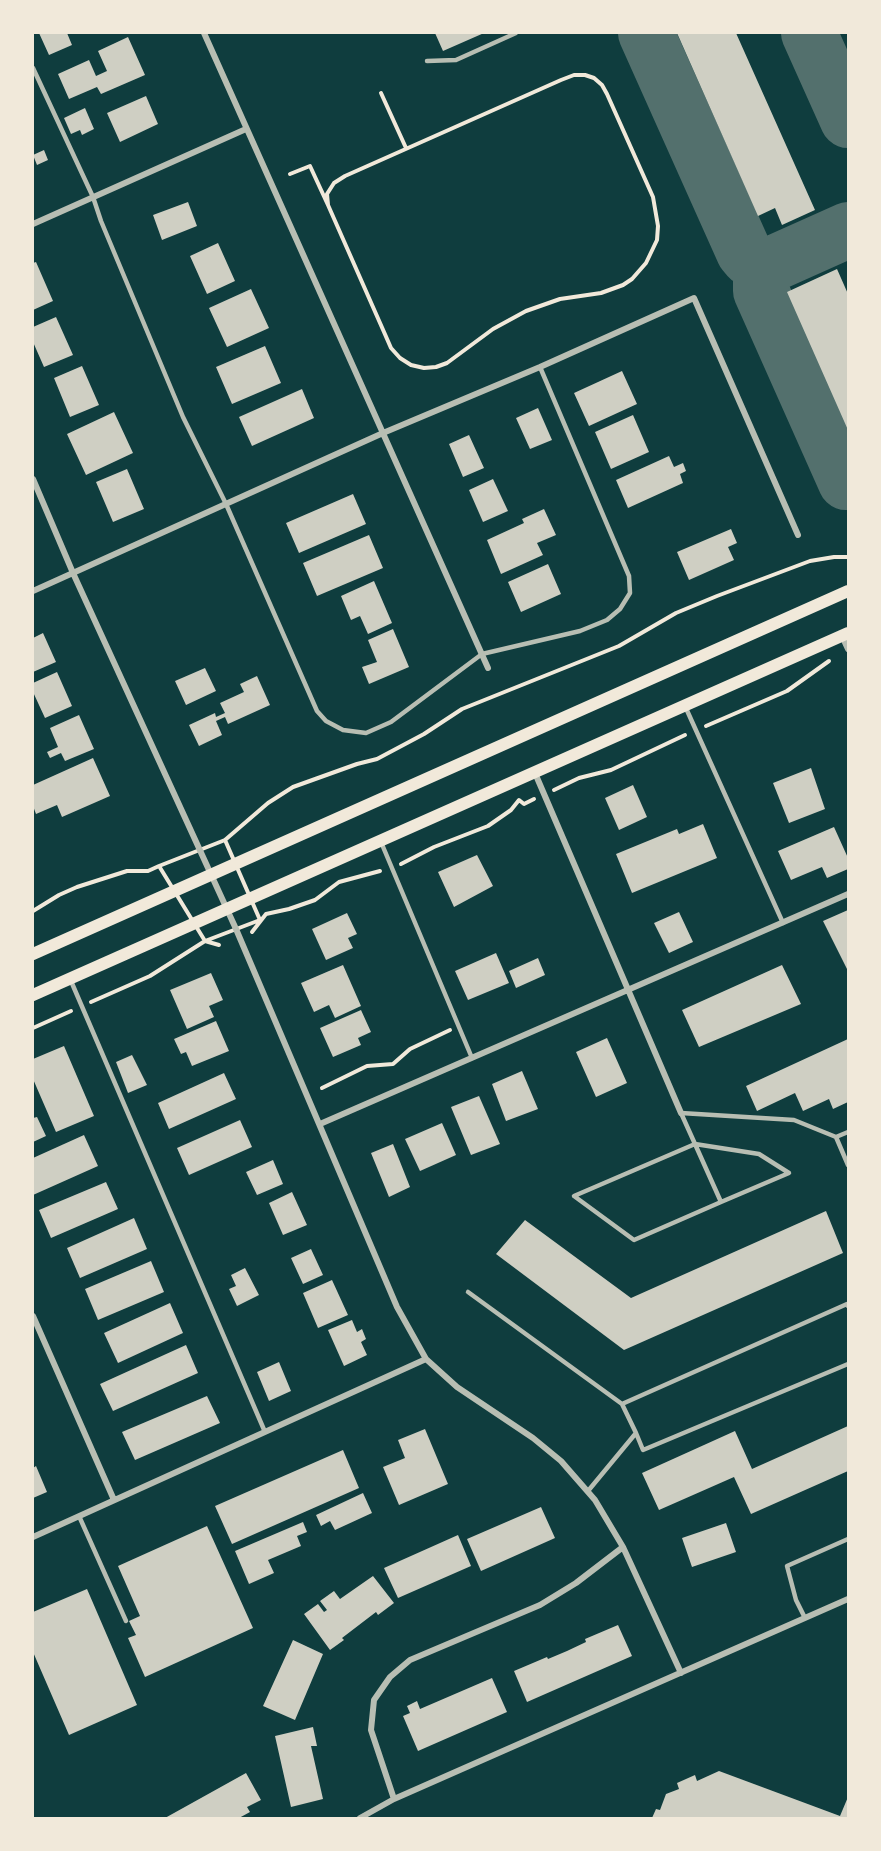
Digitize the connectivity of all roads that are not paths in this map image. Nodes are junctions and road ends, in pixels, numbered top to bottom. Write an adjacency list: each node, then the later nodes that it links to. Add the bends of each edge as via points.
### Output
1 (204, 33): 5 (street)
2 (516, 33): 3 (lane, via 456,60)
3 (427, 61)
4 (33, 68): 6 (lane)
5 (246, 129): 6 (street); 9 (street)
6 (93, 197): 7 (street); 11 (lane, via 183,417)
7 (33, 224)
8 (540, 367): 9 (street); 12 (street, via 694,298); 18 (lane, via 629,576 630,593 606,621)
9 (383, 434): 11 (street); 18 (street)
10 (33, 479): 13 (street)
11 (226, 504): 13 (street); 18 (lane, via 317,711 326,721 343,730 366,733 391,722)
12 (798, 535)
13 (74, 573): 14 (street); 23 (street)
14 (33, 591)
15 (848, 591): 23 (main road)
16 (845, 634): 17 (street); 20 (main road)
17 (848, 649)
18 (482, 654): 19 (street)
19 (488, 668)
20 (685, 706): 21 (main road); 26 (lane)
21 (535, 773): 22 (main road); 29 (street)
22 (381, 841): 25 (main road); 31 (lane)
23 (212, 875): 25 (street); 27 (main road)
24 (848, 894): 26 (street)
25 (227, 908): 28 (main road); 33 (street)
26 (783, 923): 29 (street)
27 (33, 954)
28 (70, 979): 30 (main road); 45 (lane)
29 (628, 990): 31 (street); 32 (street)
30 (33, 995)
31 (472, 1058): 33 (street)
32 (681, 1113): 35 (lane, via 794,1120); 36 (lane)
33 (320, 1124): 42 (street, via 397,1307)
34 (848, 1132): 35 (lane)
35 (836, 1137): 37 (lane)
36 (695, 1144): 38 (lane); 38 (lane, via 759,1154 789,1173); 38 (lane, via 574,1196 634,1240)
37 (848, 1165)
38 (721, 1202)
39 (468, 1292): 44 (lane)
40 (848, 1306): 44 (lane)
41 (33, 1316): 48 (street)
42 (426, 1359): 45 (street); 47 (street, via 457,1387 561,1461)
43 (848, 1364): 46 (lane, via 643,1450)
44 (622, 1404): 46 (lane)
45 (265, 1432): 48 (street)
46 (636, 1433): 47 (lane)
47 (588, 1491): 52 (street)
48 (114, 1500): 49 (street)
49 (78, 1516): 50 (street); 55 (lane)
50 (33, 1537)
51 (848, 1539): 54 (lane, via 787,1566)
52 (622, 1547): 56 (street); 57 (street, via 540,1605 411,1660 390,1677 374,1700 371,1730)
53 (848, 1599): 54 (street)
54 (805, 1618): 56 (street)
55 (126, 1621)
56 (681, 1673): 57 (street)
57 (394, 1799): 58 (street)
58 (360, 1818)

